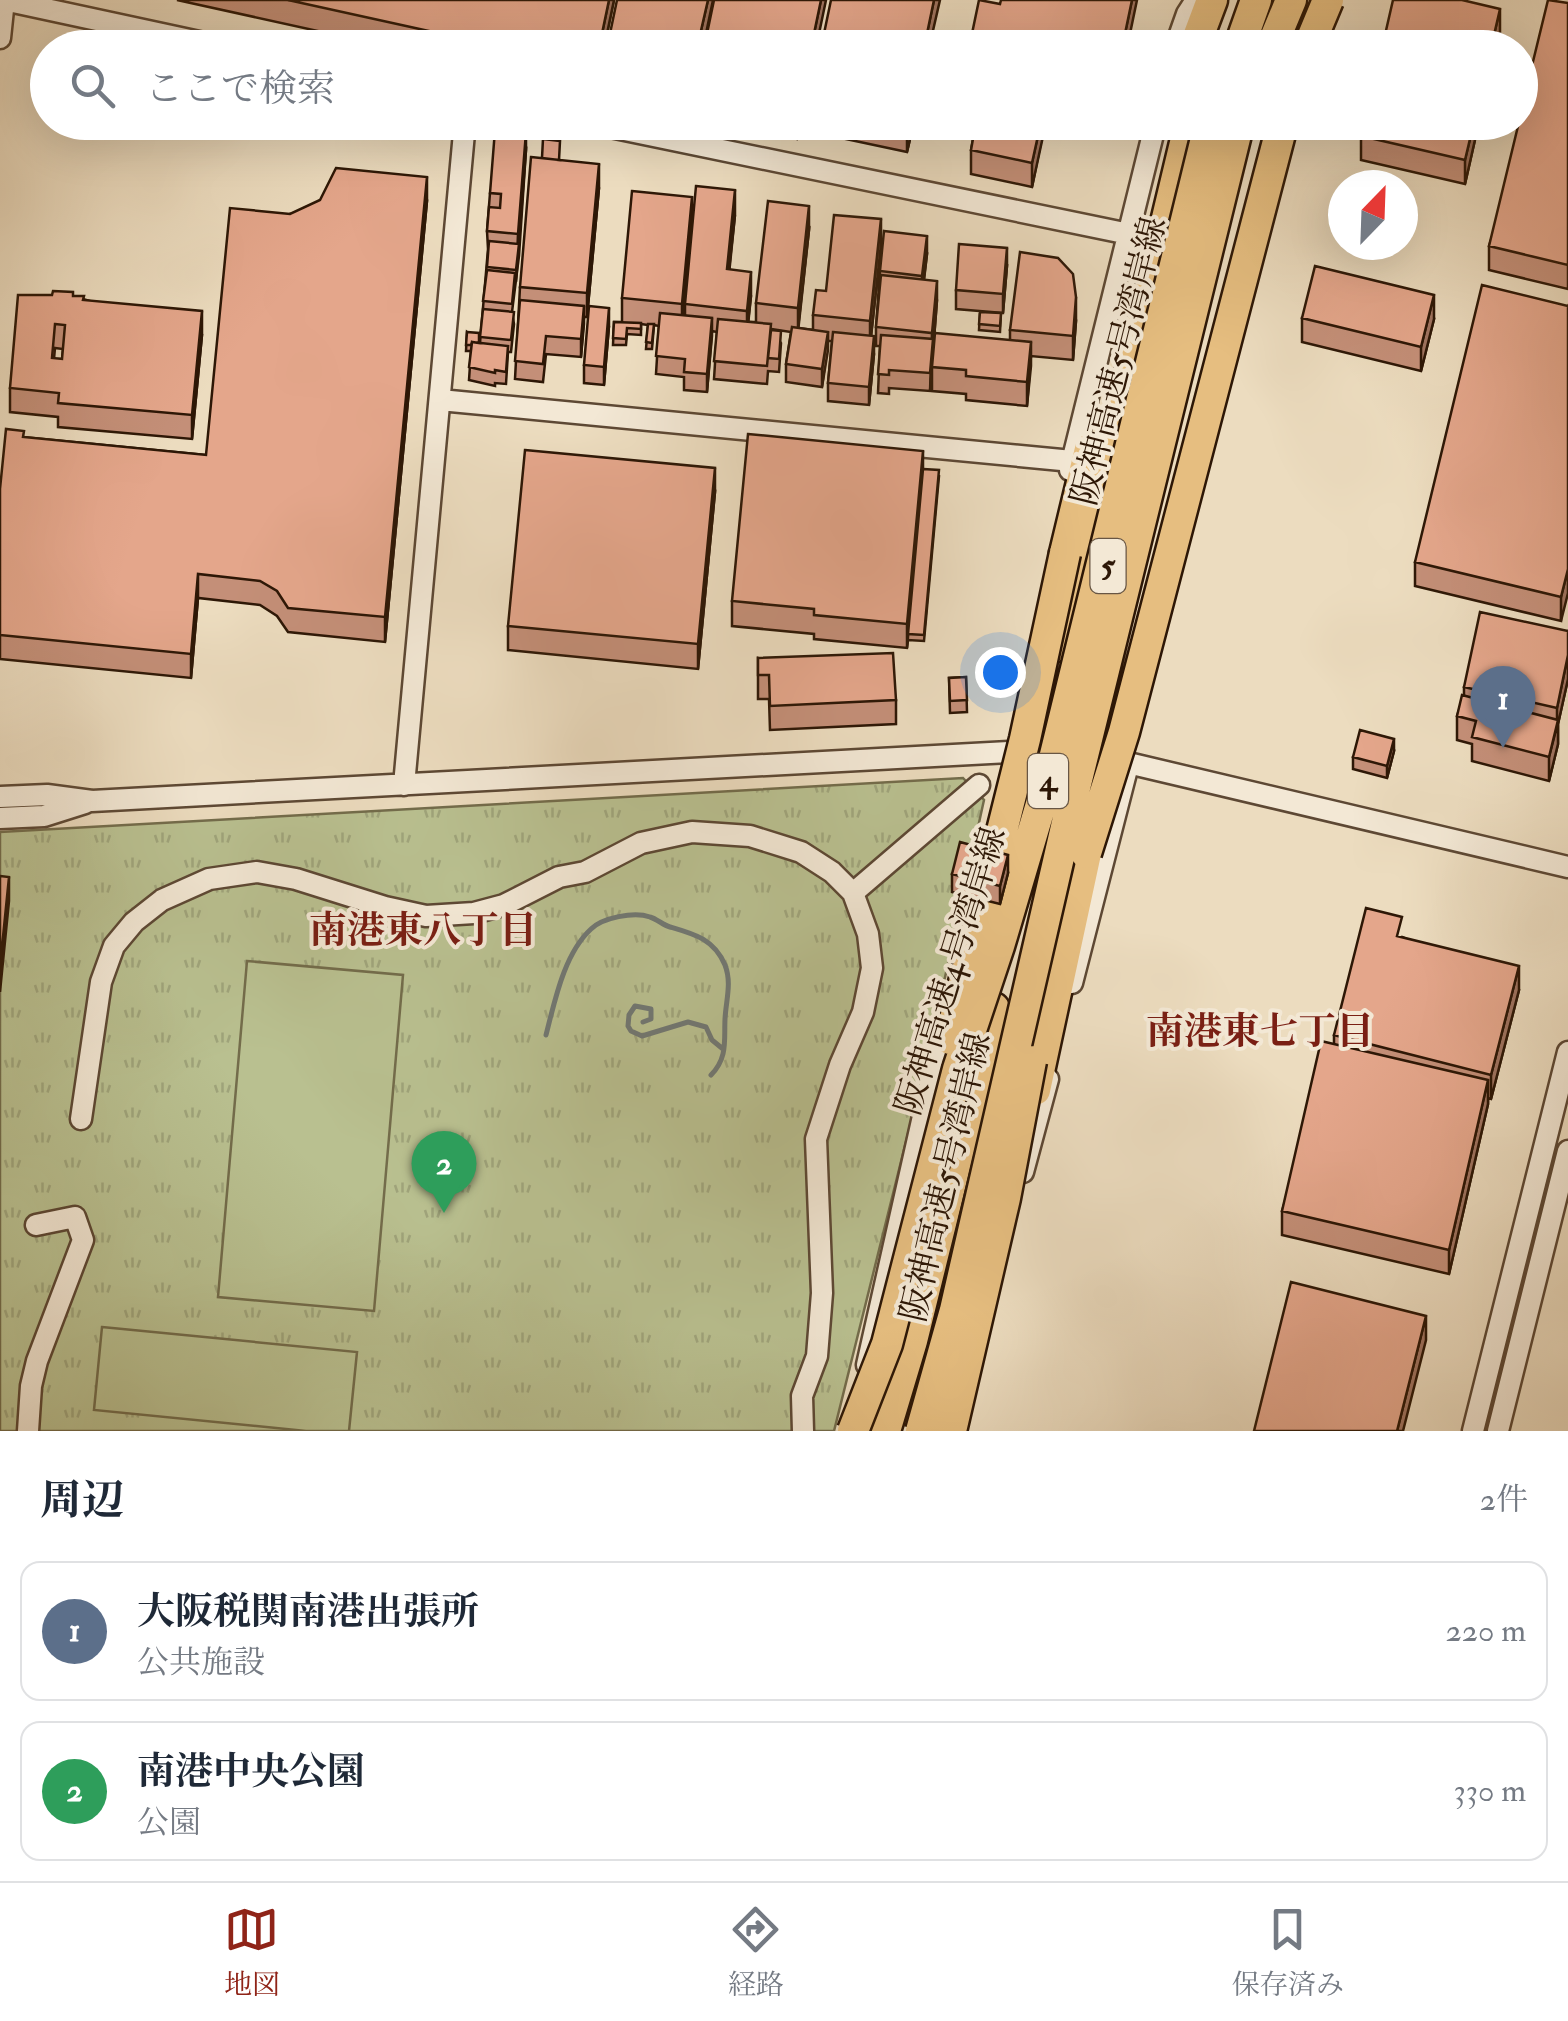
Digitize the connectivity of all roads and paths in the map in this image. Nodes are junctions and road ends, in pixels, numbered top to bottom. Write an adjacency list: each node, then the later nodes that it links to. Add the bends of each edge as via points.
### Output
1 (4, 0): 9 (street); 17 (street)
2 (1196, 0): 10 (street)
3 (1212, 0): 11 (highway)
4 (1230, 0): 12 (highway)
5 (1253, 0): 13 (highway)
6 (1288, 0): 14 (highway)
7 (1321, 0): 15 (street)
8 (1328, 0): 16 (highway, bridge)
9 (144, 30)
10 (1180, 30)
11 (1201, 30)
12 (1219, 30)
13 (1242, 30)
14 (1274, 30)
15 (1314, 30)
16 (1316, 30)
17 (0, 38)
18 (464, 140): 31 (street)
19 (673, 140): 30 (street)
20 (1152, 140): 30 (street)
21 (1166, 140): 33 (highway, bridge)
22 (1186, 140): 33 (highway, bridge, via 1086,557)
23 (1209, 140): 52 (highway, 阪神高速4号湾岸線 / 4, bridge, via 1052,767 958,1069 887,1344)
24 (1210, 140): 53 (highway, 阪神高速5号湾岸線 / 5, bridge, via 1058,769)
25 (1241, 140): 54 (highway, 阪神高速5号湾岸線 / 5, bridge, via 1074,792)
26 (1242, 140): 40 (highway, bridge)
27 (1242, 140): 55 (highway, 4, bridge, via 1080,793 1015,1153)
28 (1278, 140): 40 (highway, bridge)
29 (1286, 140): 34 (street)
30 (1130, 234): 32 (street)
31 (440, 400): 32 (street); 35 (street)
32 (1072, 461): 33 (street)
33 (1017, 745): 34 (street); 35 (street); 41 (street); 52 (highway, bridge)
34 (1128, 763): 42 (street); 48 (street)
35 (404, 785): 38 (street)
36 (979, 785): 43 (street)
37 (0, 797): 38 (street)
38 (92, 802): 39 (street, via 44,816)
39 (0, 818)
40 (1086, 853): 48 (highway)
41 (982, 866)
42 (1568, 866)
43 (852, 893): 46 (street, via 801,852 750,836 692,832 641,842 520,900 474,913 426,916 257,872 209,878 162,900 114,946 101,982); 51 (street, via 872,968 863,1012 816,1139 822,1293 818,1356 802,1396)
44 (974, 897): 52 (street)
45 (1568, 1052): 57 (street)
46 (82, 1119)
47 (1568, 1151): 58 (street)
48 (1018, 1190): 56 (street)
49 (36, 1226): 50 (street, via 75,1216 83,1240 37,1361)
50 (28, 1431)
51 (803, 1431)
52 (854, 1431)
53 (885, 1431)
54 (921, 1431)
55 (951, 1431)
56 (960, 1431)
57 (1473, 1431)
58 (1498, 1431)

